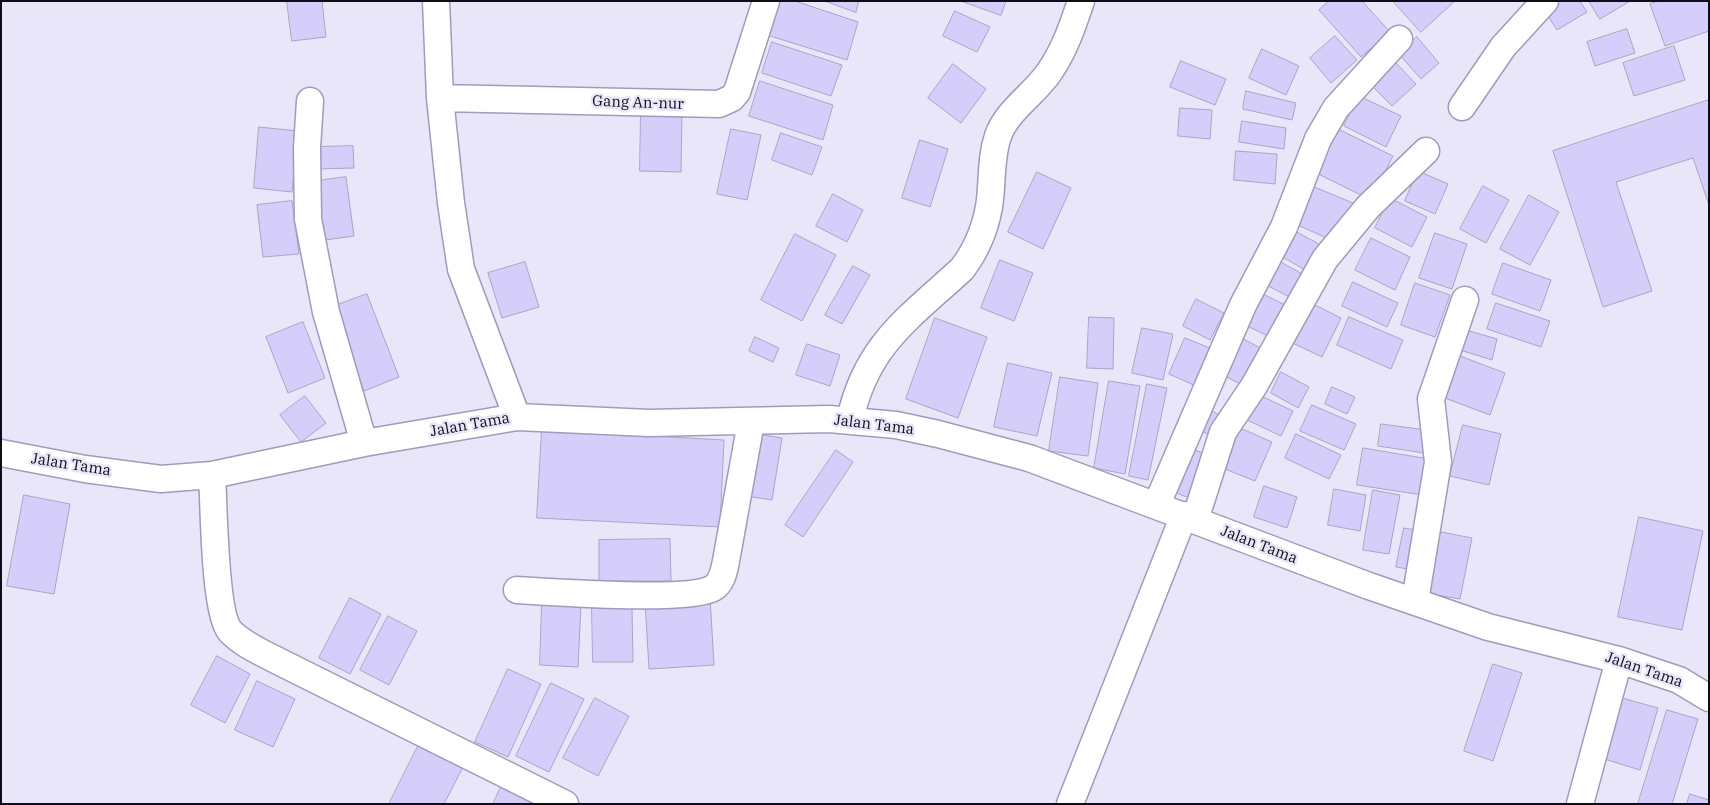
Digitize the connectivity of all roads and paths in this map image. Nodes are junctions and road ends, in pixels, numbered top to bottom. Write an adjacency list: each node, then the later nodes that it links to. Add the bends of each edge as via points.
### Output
1 (436, 1): 6 (street)
2 (766, 1): 6 (street, Gang An-nur, via 737,92 719,104)
3 (1081, 1): 12 (street, via 1069,35 1050,71 1007,120 999,134 992,160 989,206 970,259 887,339 856,392)
4 (1545, 1): 8 (street, via 1503,47)
5 (1399, 39): 17 (street, via 1336,108 1318,139 1284,227 1242,305)
6 (440, 98): 11 (street, via 461,269)
7 (310, 101): 14 (street, via 308,219 326,312)
8 (1462, 107)
9 (1426, 151): 18 (street, via 1368,207 1324,259 1254,386 1223,432)
10 (1465, 300): 20 (street, via 1431,399 1438,462)
11 (517, 417): 13 (street, Jalan Tama, via 649,423); 14 (street, Jalan Tama)
12 (850, 420): 13 (street, Jalan Tama); 17 (street, Jalan Tama, via 896,425 994,448)
13 (751, 422): 19 (street, via 726,561 713,589 670,595)
14 (364, 443): 16 (street, Jalan Tama)
15 (1, 453): 16 (street, Jalan Tama, via 85,469 161,478)
16 (212, 475): 23 (street, via 217,575 229,630 276,660)
17 (1157, 504): 18 (street, Jalan Tama)
18 (1190, 517): 20 (street, Jalan Tama, via 1269,550); 24 (street)
19 (517, 590)
20 (1415, 602): 21 (street, Jalan Tama, via 1488,627)
21 (1619, 660): 22 (street, Jalan Tama, via 1679,680); 25 (street)
22 (1709, 698)
23 (565, 804)
24 (1070, 804)
25 (1580, 804)

